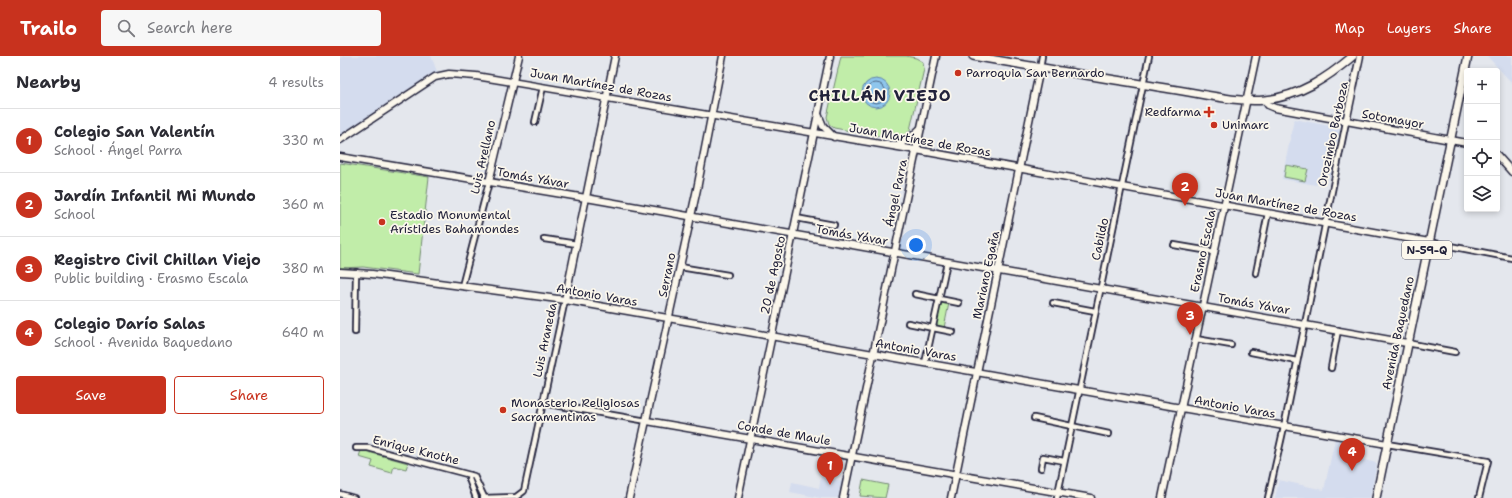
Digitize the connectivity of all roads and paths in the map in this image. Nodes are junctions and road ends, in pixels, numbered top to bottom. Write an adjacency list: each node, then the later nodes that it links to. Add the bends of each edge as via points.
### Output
1 (519, 56): 14 (street, Luis Arellano)
2 (615, 56): 17 (street, Luis Araneda)
3 (724, 56): 21 (street, Serrano)
4 (830, 56): 20 (street, 20 de Agosto)
5 (936, 56): 24 (street, Ángel Parra)
6 (973, 56): 13 (main road)
7 (1042, 56): 13 (street, Mariano Egaña)
8 (1149, 56): 15 (street, Cabildo)
9 (1256, 56): 18 (street, Erasmo Escala)
10 (1353, 56): 19 (main road, via 1314,84 1287,95)
11 (1360, 56): 23 (street, Orozimbo Barboza)
12 (1468, 56): 28 (main road, Avenida Baquedano / N-59-Q)
13 (1040, 68): 15 (main road); 34 (street, Mariano Egaña)
14 (512, 81): 16 (street, Juan Martínez de Rozas); 27 (street, Juan Martínez de Rozas, via 440,75); 36 (street, Luis Arellano)
15 (1144, 84): 18 (main road); 37 (street, Cabildo)
16 (543, 87): 17 (street, Juan Martínez de Rozas); 22 (street)
17 (607, 98): 21 (street, Juan Martínez de Rozas); 38 (street, Luis Araneda)
18 (1246, 100): 19 (main road); 39 (street, Erasmo Escala)
19 (1265, 100): 23 (street, Sotomayor, via 1268,105 1275,108)
20 (818, 112): 25 (street, 20 de Agosto); 26 (street, via 824,126)
21 (711, 116): 25 (street, Juan Martínez de Rozas); 41 (street, Serrano)
22 (535, 122)
23 (1346, 122): 28 (street, Sotomayor); 43 (street, Orozimbo Barboza)
24 (921, 127): 30 (street, via 909,139); 31 (street, Ángel Parra)
25 (813, 134): 26 (street, Juan Martínez de Rozas); 42 (street, 20 de Agosto)
26 (834, 137): 30 (street, Juan Martínez de Rozas)
27 (340, 140)
28 (1450, 140): 29 (street, Sotomayor); 47 (main road, Avenida Baquedano / N-59-Q)
29 (1464, 142)
30 (893, 146): 31 (street, Juan Martínez de Rozas)
31 (916, 150): 34 (street, Juan Martínez de Rozas); 51 (street, Ángel Parra)
32 (340, 157): 36 (street, Tomás Yávar)
33 (1500, 158): 35 (street)
34 (1020, 168): 37 (street, Juan Martínez de Rozas); 55 (street, Mariano Egaña)
35 (1512, 172)
36 (489, 182): 38 (street, Tomás Yávar); 60 (street, Luis Arellano)
37 (1121, 186): 39 (street, Juan Martínez de Rozas); 61 (street, Cabildo)
38 (586, 199): 41 (street, Tomás Yávar); 48 (street, Luis Araneda)
39 (1225, 205): 40 (street, Juan Martínez de Rozas); 50 (street, Erasmo Escala)
40 (1268, 213): 43 (street, Juan Martínez de Rozas); 58 (street)
41 (690, 217): 45 (street, Tomás Yávar); 54 (street, Serrano)
42 (796, 218): 44 (street); 45 (street, 20 de Agosto)
43 (1326, 223): 47 (street, Juan Martínez de Rozas); 71 (street, Orozimbo Barboza)
44 (834, 225)
45 (792, 236): 51 (street, Tomás Yávar); 76 (street, 20 de Agosto)
46 (544, 239): 48 (street)
47 (1429, 242): 52 (street, Juan Martínez de Rozas); 78 (main road, Avenida Baquedano / N-59-Q)
48 (577, 244): 64 (street, Luis Araneda)
49 (1174, 245): 50 (street)
50 (1214, 252): 67 (street, Erasmo Escala)
51 (895, 254): 53 (street, Tomás Yávar); 82 (street, Ángel Parra)
52 (1512, 258)
53 (947, 262): 55 (street, Tomás Yávar); 63 (street)
54 (680, 267): 59 (street); 69 (street, Serrano)
55 (998, 271): 61 (street, Tomás Yávar); 86 (street, Mariano Egaña)
56 (340, 272): 57 (street, Antonio Varas)
57 (356, 272): 60 (street, Antonio Varas); 74 (street)
58 (1256, 273)
59 (728, 275)
60 (462, 286): 64 (street, Antonio Varas)
61 (1099, 289): 67 (street, Tomás Yávar); 68 (street, Cabildo)
62 (914, 294): 63 (street)
63 (939, 299): 65 (street); 72 (street)
64 (565, 300): 69 (street, Antonio Varas); 88 (street, Luis Araneda)
65 (959, 303)
66 (1053, 303): 68 (street)
67 (1203, 306): 71 (street, Tomás Yávar); 77 (street, Erasmo Escala)
68 (1095, 311): 87 (street, Cabildo)
69 (669, 319): 76 (street, Antonio Varas); 91 (street, Serrano)
70 (908, 323): 72 (street)
71 (1305, 324): 73 (street, Tomás Yávar); 83 (street, Orozimbo Barboza)
72 (933, 328): 75 (street); 84 (street)
73 (1338, 330): 78 (street, Tomás Yávar); 85 (street)
74 (355, 332)
75 (953, 332)
76 (771, 337): 82 (street, Antonio Varas); 95 (street, 20 de Agosto)
77 (1196, 338): 79 (street); 89 (street, Erasmo Escala)
78 (1407, 343): 81 (street, Tomás Yávar); 96 (main road, Avenida Baquedano / N-59-Q)
79 (1231, 346)
80 (1251, 352): 83 (street)
81 (1455, 352)
82 (874, 354): 84 (street, Antonio Varas); 98 (street, Ángel Parra)
83 (1297, 361): 93 (street, Orozimbo Barboza)
84 (925, 363): 86 (street, Antonio Varas)
85 (1331, 368)
86 (977, 373): 87 (street, Antonio Varas); 101 (street, Mariano Egaña)
87 (1079, 391): 89 (street, Antonio Varas); 92 (street, Cabildo)
88 (543, 403): 91 (street, Conde de Maule); 107 (street, Luis Araneda, via 523,493 516,497)
89 (1181, 409): 93 (street, Antonio Varas); 113 (street, Erasmo Escala)
90 (1034, 418): 92 (street)
91 (647, 421): 95 (street, Conde de Maule); 108 (street, Serrano)
92 (1071, 426): 94 (street); 99 (street, Cabildo)
93 (1284, 427): 96 (street, Antonio Varas); 114 (street, Orozimbo Barboza)
94 (1109, 434)
95 (750, 439): 98 (street, Conde de Maule); 109 (street, 20 de Agosto)
96 (1387, 444): 115 (main road, Avenida Baquedano / N-59-Q); 116 (street, Antonio Varas, via 1488,461)
97 (356, 448): 102 (street, Enrique Knothe, via 368,448)
98 (852, 456): 101 (street, Conde de Maule); 110 (street, Ángel Parra)
99 (1064, 461): 100 (street, via 1043,457); 104 (street, Cabildo)
100 (1041, 468)
101 (956, 474): 104 (street, Conde de Maule); 111 (street, Mariano Egaña)
102 (470, 475): 106 (street, Enrique Knothe); 107 (street, Enrique Knothe, via 474,476)
103 (340, 494): 105 (street)
104 (1057, 495): 112 (street, Conde de Maule)
105 (354, 498)
106 (476, 498)
107 (483, 498)
108 (629, 498)
109 (738, 498)
110 (843, 498)
111 (951, 498)
112 (1091, 498)
113 (1162, 498)
114 (1268, 498)
115 (1376, 498)
116 (1479, 498)

